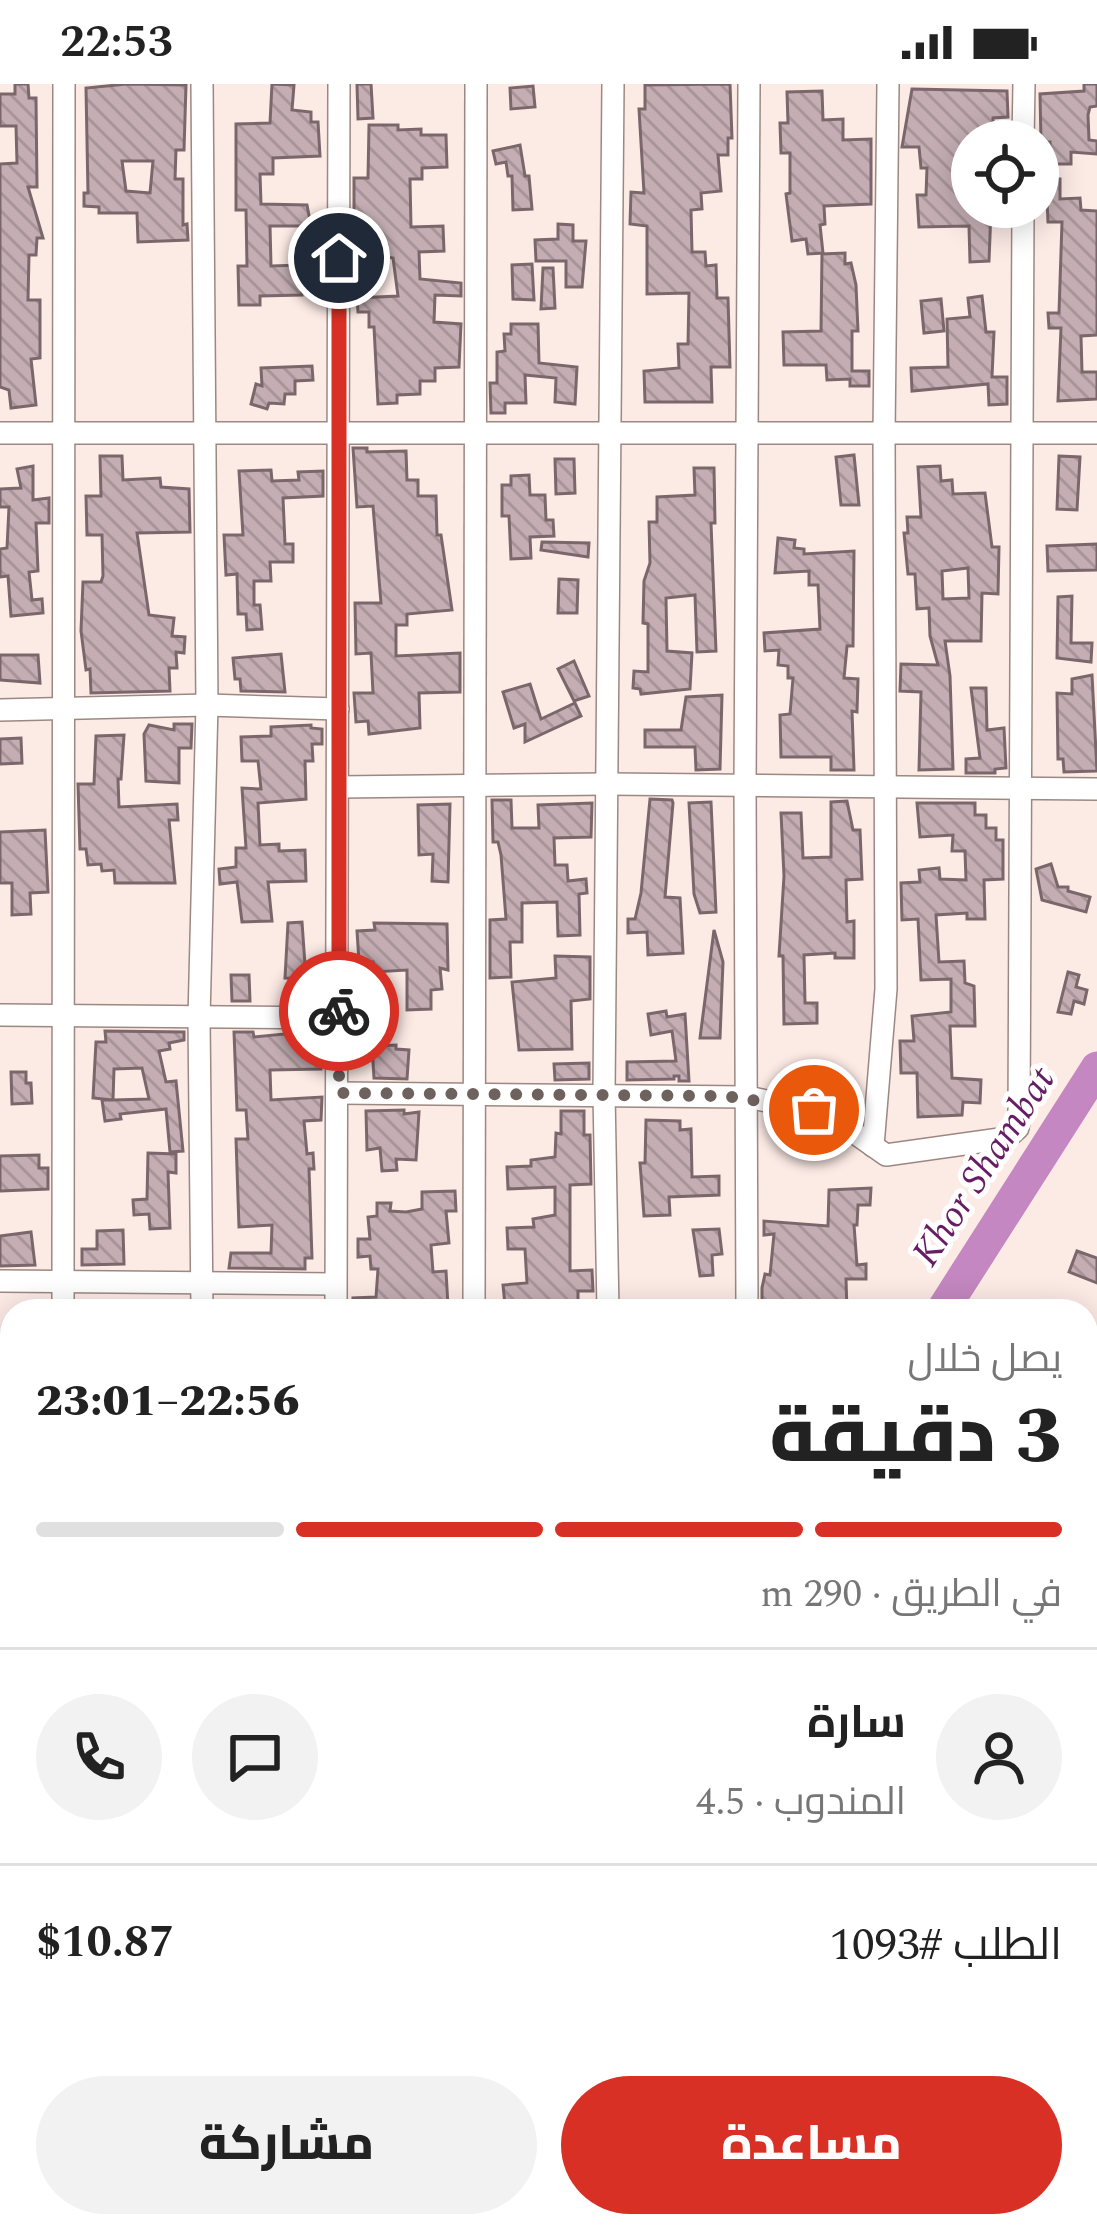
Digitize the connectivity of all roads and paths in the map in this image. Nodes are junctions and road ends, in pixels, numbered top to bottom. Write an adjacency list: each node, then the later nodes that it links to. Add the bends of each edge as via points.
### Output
1 (64, 84): 13 (street)
2 (202, 84): 11 (street)
3 (339, 84): 14 (street)
4 (476, 84): 15 (street)
5 (613, 84): 20 (street)
6 (749, 84): 16 (street)
7 (888, 84): 17 (street)
8 (1024, 84): 9 (street)
9 (1023, 120)
10 (1023, 228): 18 (street)
11 (203, 432): 13 (street); 14 (street); 21 (street)
12 (0, 433): 13 (street)
13 (63, 433): 22 (street)
14 (338, 433): 15 (street); 23 (street)
15 (477, 433): 20 (street); 25 (street)
16 (748, 433): 17 (street); 20 (street); 27 (street)
17 (884, 434): 18 (street); 29 (street)
18 (1022, 434): 19 (street); 30 (street)
19 (1097, 434)
20 (612, 435): 26 (street)
21 (207, 705): 22 (street); 23 (street); 34 (street)
22 (63, 709): 24 (street); 33 (street)
23 (338, 709): 28 (street)
24 (0, 710)
25 (474, 784): 26 (street); 28 (street); 37 (street)
26 (608, 784): 27 (street); 38 (street)
27 (745, 785): 29 (street); 39 (street)
28 (339, 787): 35 (street)
29 (887, 787): 30 (street); 40 (street, via 886,989)
30 (1020, 787): 31 (street); 40 (street, via 1018,1129 1007,1138 895,1156)
31 (1097, 789)
32 (0, 1015): 33 (street)
33 (62, 1015): 34 (street); 42 (street)
34 (200, 1018): 35 (street); 43 (street)
35 (339, 1018): 36 (street)
36 (339, 1093): 37 (street); 44 (street)
37 (475, 1093): 38 (street); 48 (street)
38 (604, 1094): 39 (street); 49 (street)
39 (748, 1097): 40 (street, via 814,1110); 50 (street)
40 (873, 1146)
41 (0, 1281): 42 (street)
42 (63, 1282): 43 (street); 45 (street)
43 (202, 1282): 44 (street); 46 (street)
44 (335, 1284): 47 (street)
45 (63, 1299)
46 (202, 1299)
47 (336, 1299)
48 (474, 1299)
49 (608, 1299)
50 (747, 1299)

